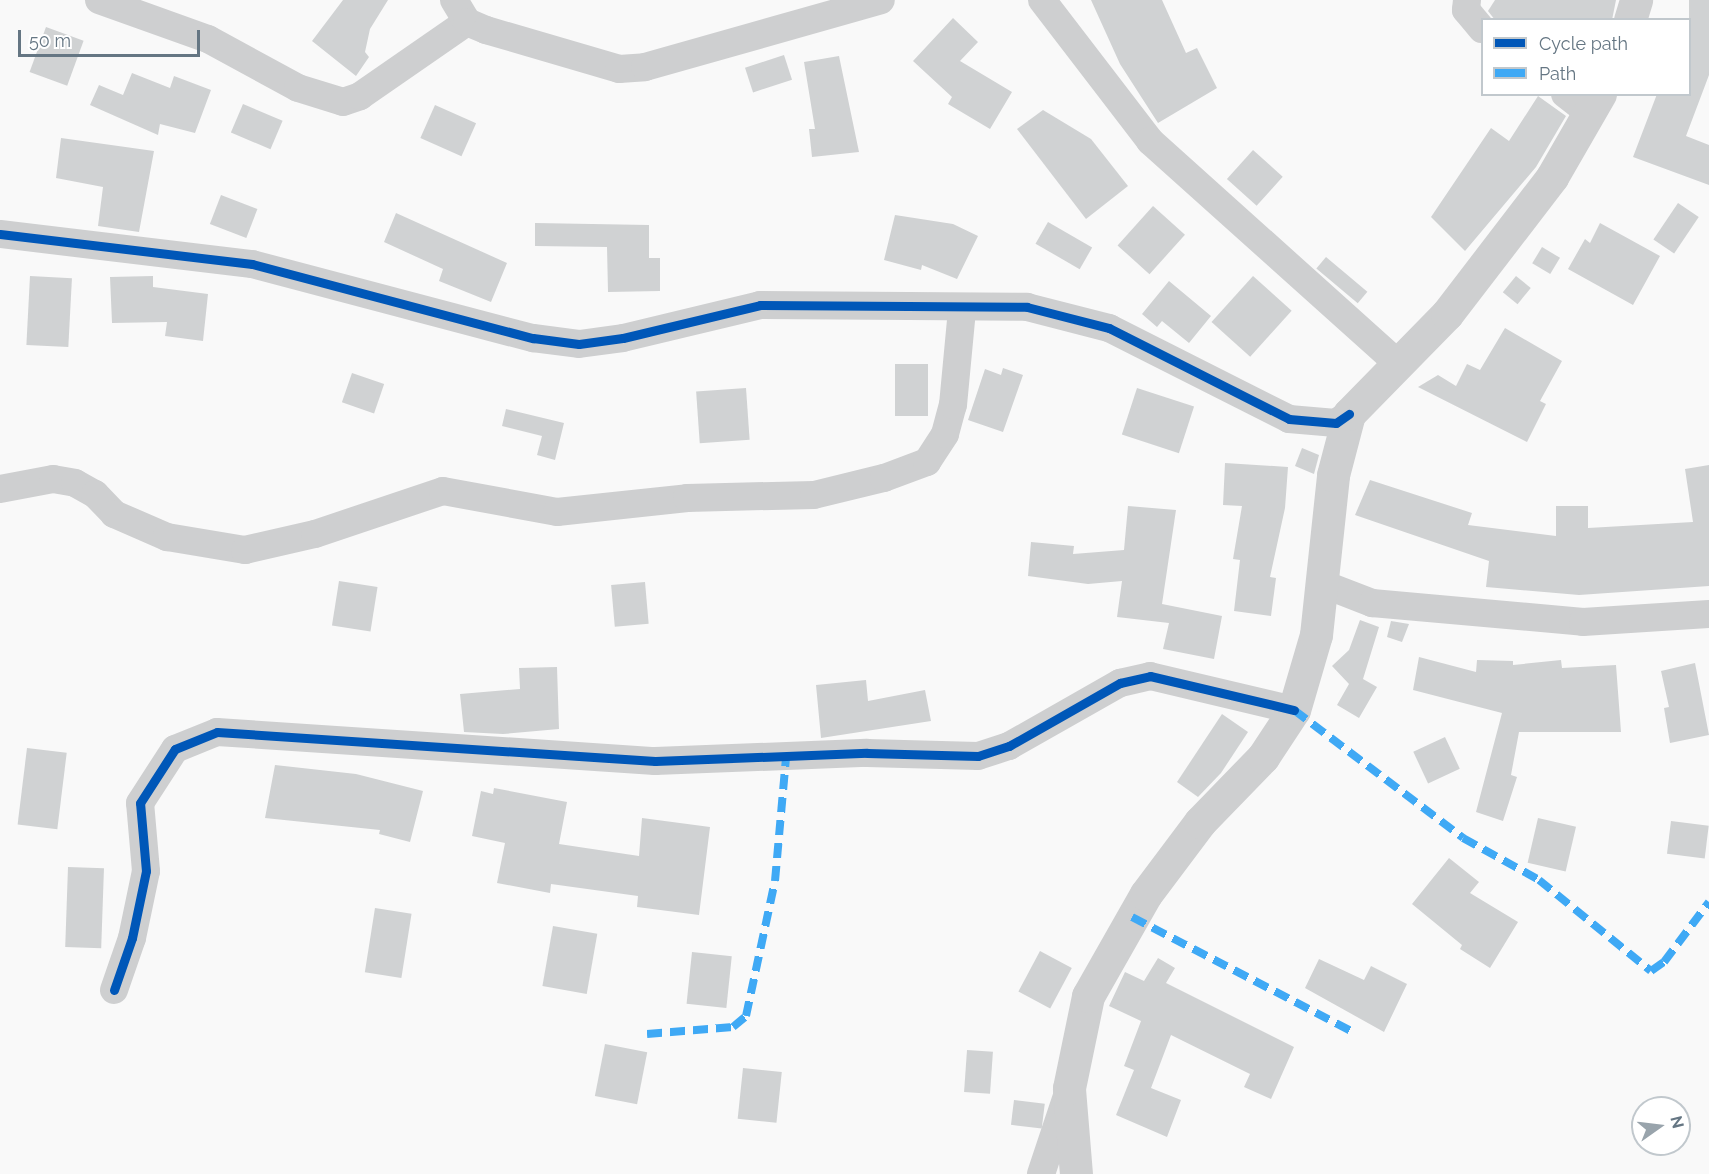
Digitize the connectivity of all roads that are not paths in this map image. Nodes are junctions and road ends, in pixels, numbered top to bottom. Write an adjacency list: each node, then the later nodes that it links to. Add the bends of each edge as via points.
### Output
1 (99, 0): 6 (street, via 208,39 298,88 343,102 370,89)
2 (881, 0): 6 (street, via 645,67 619,69)
3 (1042, 0): 12 (street, via 1150,141)
4 (1467, 0): 8 (street, via 1466,10)
5 (1636, 0): 7 (street)
6 (461, 11)
7 (1631, 18)
8 (1481, 27)
9 (1585, 101): 12 (street, via 1552,177 1447,314)
10 (0, 234): 11 (street, via 252,264 533,338 579,344 623,338 760,305)
11 (962, 310): 13 (street, via 1027,307 1110,328 1289,419 1336,423); 14 (street, via 953,405 945,434 927,462 884,478 814,495 687,498 557,512 443,491 315,534 245,550 167,537 114,514 95,494 75,483 53,478)
12 (1396, 362): 13 (street)
13 (1349, 414): 15 (street, via 1333,475)
14 (0, 489)
15 (1323, 584): 16 (street, via 1372,603 1583,622); 17 (street, via 1316,635)
16 (1709, 614)
17 (1294, 710): 18 (street, via 1150,676 1120,683 1009,746 978,756 867,753 655,761 217,732 175,749 140,802 146,871 132,938); 19 (street, via 1263,757 1200,822 1146,894 1088,996)
18 (114, 990)
19 (1069, 1088): 20 (street); 21 (street)
20 (1041, 1174)
21 (1076, 1174)

